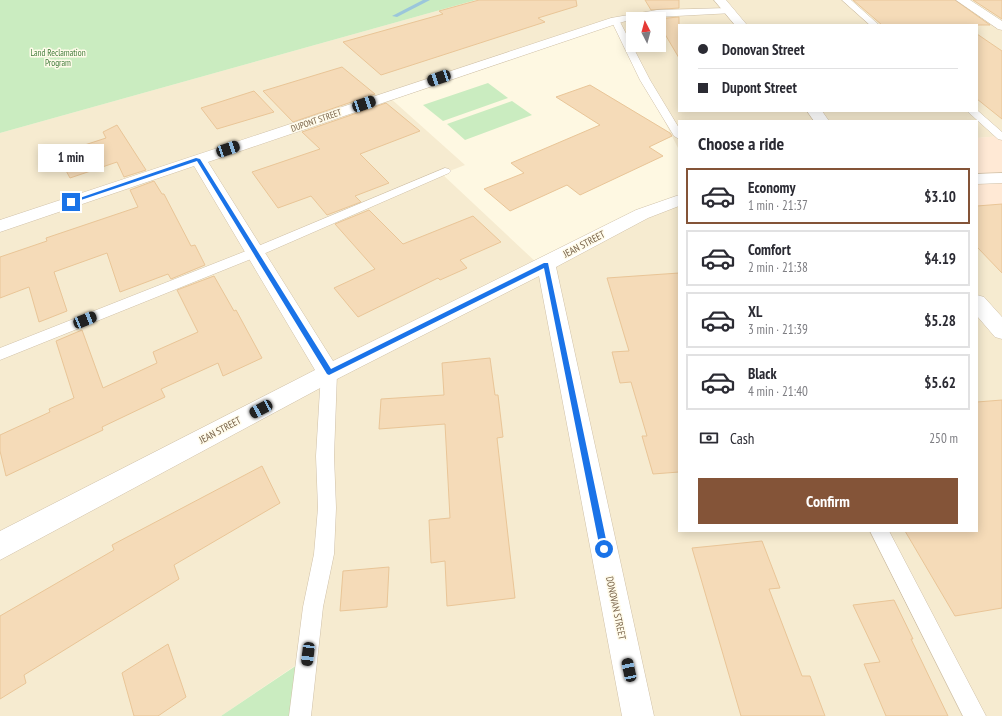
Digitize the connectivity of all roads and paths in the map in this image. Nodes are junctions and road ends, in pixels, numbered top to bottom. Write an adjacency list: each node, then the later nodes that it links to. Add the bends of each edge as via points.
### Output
1 (720, 0): 5 (street)
2 (846, 0): 11 (lane)
3 (962, 0): 12 (street)
4 (624, 5): 6 (street)
5 (729, 11): 7 (street, DUPONT STREET); 10 (street)
6 (631, 12)
7 (666, 14)
8 (626, 18): 9 (street, DUPONT STREET)
9 (614, 20): 16 (lane, via 645,80); 18 (street, DUPONT STREET)
10 (739, 24)
11 (873, 24)
12 (1002, 26)
13 (815, 112): 15 (street)
14 (973, 112): 17 (lane)
15 (821, 120)
16 (678, 134)
17 (1002, 137)
18 (198, 159): 23 (street, DUPONT STREET); 24 (street)
19 (445, 171): 24 (lane)
20 (1002, 178): 21 (street)
21 (978, 179)
22 (678, 200): 25 (street, JEAN STREET, via 642,214)
23 (0, 226)
24 (256, 252): 28 (lane); 29 (street)
25 (546, 264): 29 (street, JEAN STREET); 33 (street, DONOVAN STREET)
26 (978, 303): 27 (street)
27 (1002, 331)
28 (0, 354)
29 (329, 372): 31 (street, JEAN STREET); 32 (lane, via 324,554 313,607)
30 (880, 532): 34 (lane)
31 (0, 546)
32 (300, 716)
33 (638, 716)
34 (975, 716)

